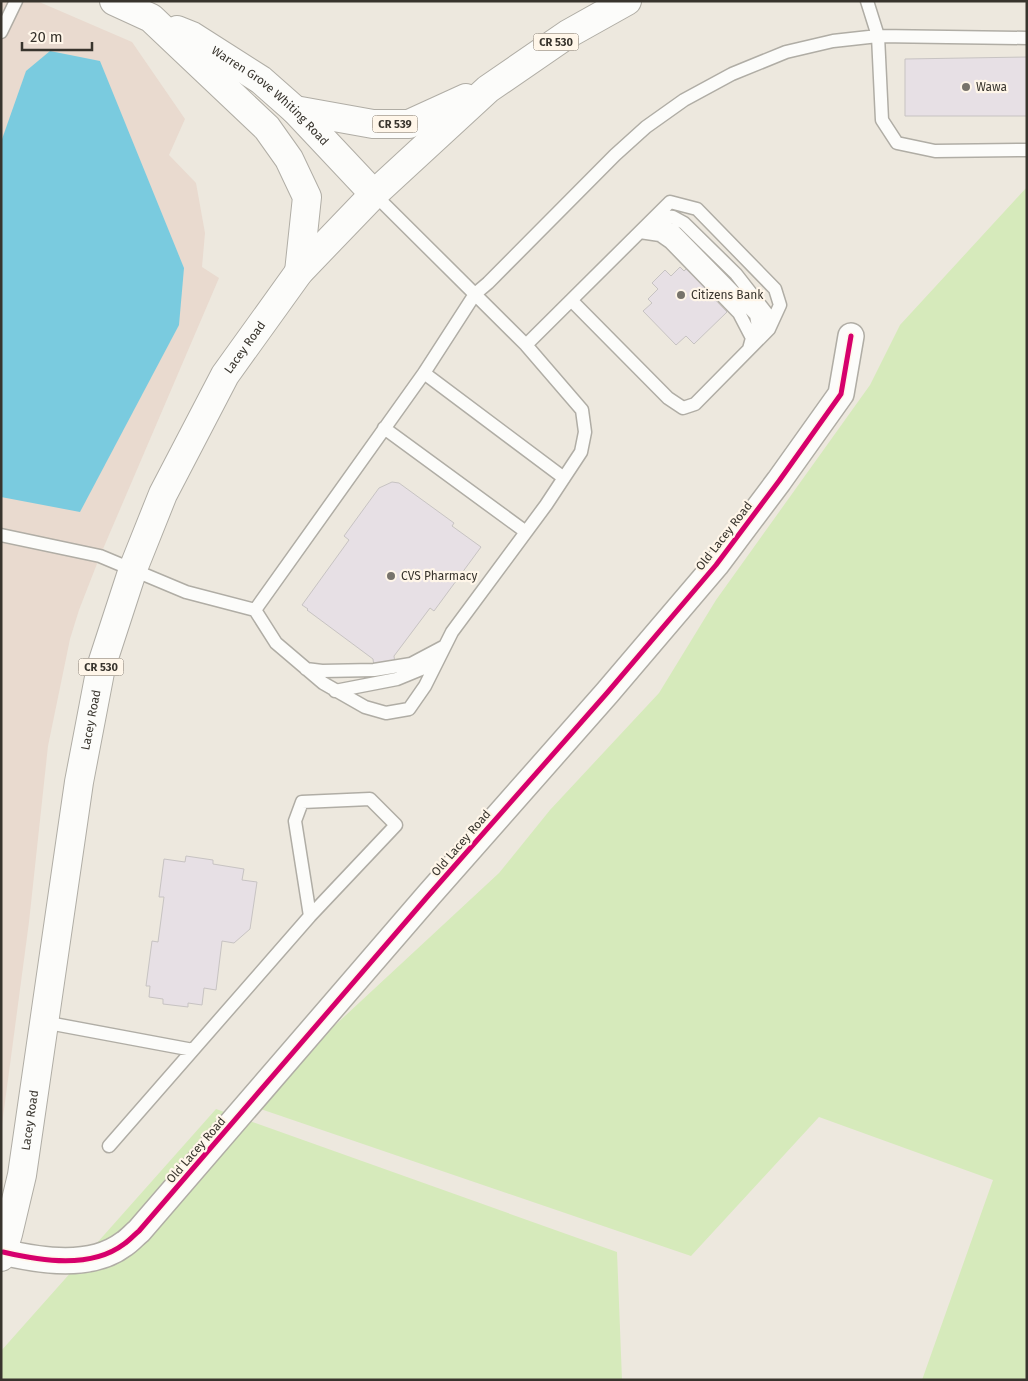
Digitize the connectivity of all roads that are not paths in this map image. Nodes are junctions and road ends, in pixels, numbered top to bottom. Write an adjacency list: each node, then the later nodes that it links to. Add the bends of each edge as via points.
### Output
1 (16, 1): 6 (lane)
2 (114, 1): 5 (main road, Warren Grove Whiting Road)
3 (627, 1): 9 (main road, CR 530, via 568,34)
4 (867, 1): 7 (lane)
5 (151, 18): 10 (main road, Warren Grove Whiting Road, via 192,36 261,80); 15 (main road, via 267,128 289,160 307,197)
6 (1, 32)
7 (878, 36): 8 (lane); 11 (lane, via 882,120 897,143 935,151); 16 (lane, via 833,41 786,52 732,74 684,100 646,127 615,155)
8 (1027, 38)
9 (488, 88): 10 (main road, CR 539, via 410,124 373,124); 12 (main road, CR 530)
10 (295, 110): 12 (main road, Warren Grove Whiting Road)
11 (1027, 150)
12 (374, 194): 15 (main road, Lacey Road / CR 530); 16 (lane)
13 (653, 219): 14 (lane); 18 (lane, via 674,232 756,315); 18 (lane, via 670,202 697,209 775,289 780,305)
14 (640, 232): 17 (lane); 21 (lane, via 660,235 670,242 739,313 752,338)
15 (300, 272): 27 (main road, Lacey Road / CR 530, via 225,375 163,494)
16 (475, 294): 20 (lane); 22 (lane)
17 (572, 301): 20 (lane); 21 (lane, via 668,398 683,408 695,404)
18 (764, 334): 21 (lane)
19 (851, 336): 37 (street, Old Lacey Road, via 841,394 716,565 139,1231 124,1245 107,1253 66,1261 34,1259)
20 (526, 345): 24 (lane, via 582,410 585,432 581,452)
21 (749, 349)
22 (424, 373): 23 (lane); 24 (lane)
23 (384, 428): 25 (lane); 28 (lane)
24 (564, 478): 25 (lane)
25 (526, 532): 29 (lane)
26 (1, 534): 27 (lane, via 100,556)
27 (133, 569): 28 (lane, via 186,592); 34 (main road, Lacey Road / CR 530, via 102,667 79,782)
28 (255, 610): 31 (lane, via 276,644)
29 (445, 646): 30 (lane); 31 (lane, via 411,664 374,670)
30 (436, 663): 32 (lane, via 397,679); 32 (lane, via 409,708 386,713 365,707)
31 (306, 669): 32 (lane)
32 (335, 691)
33 (310, 916): 33 (lane, via 396,825 370,798 302,802 295,820); 35 (lane)
34 (44, 1022): 35 (lane); 37 (main road, Lacey Road / CR 530, via 22,1175)
35 (193, 1050): 36 (lane)
36 (109, 1146)
37 (3, 1244)

